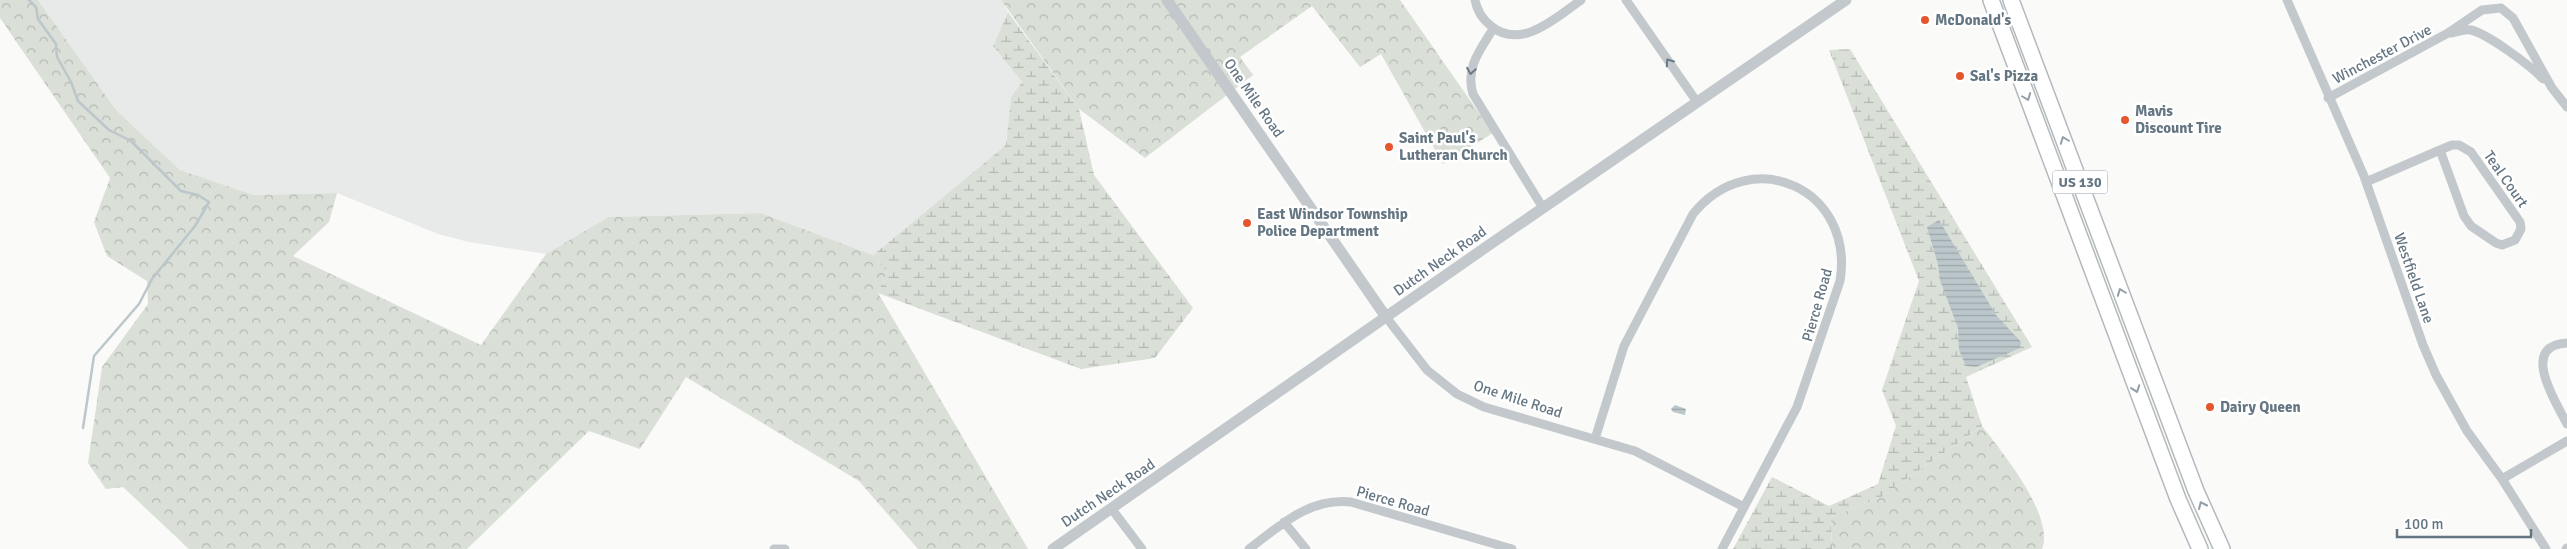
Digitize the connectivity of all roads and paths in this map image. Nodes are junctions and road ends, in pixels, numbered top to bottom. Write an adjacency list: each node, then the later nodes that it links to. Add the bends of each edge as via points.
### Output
1 (1167, 0): 18 (street, One Mile Road)
2 (1474, 0): 9 (street, via 1479,14)
3 (1581, 0): 9 (street, via 1533,31 1510,34)
4 (1626, 0): 13 (street, one-way to 4)
5 (1846, 0): 13 (street, Dutch Neck Road)
6 (1990, 0): 20 (highway, US 130, one-way to 20)
7 (2012, 0): 19 (highway, US 130, one-way to 7)
8 (2287, 0): 12 (street, Westfield Lane)
9 (1493, 28): 17 (street, one-way to 17, via 1474,61 1470,85)
10 (2448, 33): 11 (street, Winchester Drive, via 2476,31 2525,63); 11 (street, Winchester Drive, via 2486,8 2501,8 2513,18); 12 (street, Winchester Drive)
11 (2552, 88): 14 (street, Winchester Drive)
12 (2328, 98): 16 (street, Westfield Lane)
13 (1697, 102): 17 (street, Dutch Neck Road)
14 (2567, 107)
15 (2440, 150): 15 (street, Teal Court, via 2467,221 2496,243 2509,244 2515,240 2521,229 2520,222 2471,152 2459,145); 16 (street, Teal Court)
16 (2366, 182): 25 (street, Westfield Lane, via 2436,375 2467,431)
17 (1543, 208): 18 (street, Dutch Neck Road)
18 (1386, 317): 23 (street, One Mile Road, via 1427,370 1457,394 1484,407); 27 (street, Dutch Neck Road)
19 (2138, 338): 20 (street); 38 (highway, US 130, one-way to 19, via 2196,491)
20 (2119, 343): 37 (highway, US 130, one-way to 37)
21 (2567, 343): 22 (street, via 2549,350 2542,370)
22 (2567, 424)
23 (1595, 439): 26 (street, One Mile Road, via 1654,459); 26 (street, Pierce Road, via 1624,346 1693,214 1720,189 1743,180 1769,179 1795,186 1818,202 1835,226 1843,254 1842,274 1800,399)
24 (2567, 441): 25 (street)
25 (2502, 479): 39 (street, Westfield Lane)
26 (1744, 506): 36 (street, Pierce Road)
27 (1111, 508): 31 (street, Dutch Neck Road); 32 (street)
28 (1284, 522): 33 (street, Pierce Road); 34 (street); 35 (street, Pierce Road, via 1317,504 1351,502)
29 (774, 549): 30 (street)
30 (785, 549)
31 (1053, 549)
32 (1142, 549)
33 (1249, 549)
34 (1306, 549)
35 (1512, 549)
36 (1722, 549)
37 (2200, 549)
38 (2222, 549)
39 (2546, 549)

